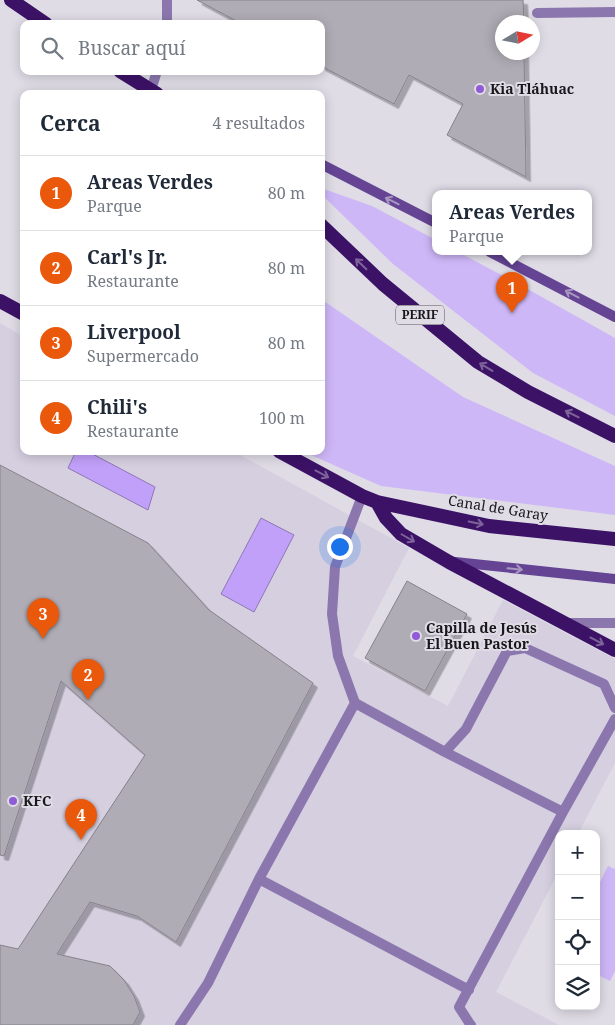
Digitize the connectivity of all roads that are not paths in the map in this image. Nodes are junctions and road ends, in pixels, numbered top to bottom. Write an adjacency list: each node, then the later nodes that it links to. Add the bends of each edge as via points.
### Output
1 (11, 0): 5 (highway)
2 (167, 0): 6 (street)
3 (615, 12): 4 (street)
4 (536, 13)
5 (40, 20)
6 (167, 20)
7 (126, 75): 9 (highway)
8 (157, 75): 10 (street)
9 (150, 90)
10 (155, 90)
11 (325, 166): 12 (main road, one-way to 11)
12 (432, 221)
13 (325, 229): 18 (highway, PERIF, one-way to 13, via 528,392 478,362 383,284)
14 (496, 255): 17 (main road, one-way to 14)
15 (0, 301): 16 (highway)
16 (20, 312)
17 (615, 317)
18 (615, 436)
19 (286, 455): 20 (highway, Canal de Garay, one-way to 20)
20 (362, 496): 21 (highway, Canal de Garay); 28 (street, via 335,567 332,614 338,656)
21 (377, 502): 22 (highway, Canal de Garay, one-way to 22, via 489,526); 23 (highway, one-way to 23, via 401,534)
22 (615, 539)
23 (449, 562): 24 (main road, one-way to 24); 26 (highway)
24 (615, 579)
25 (615, 623): 26 (street)
26 (565, 624): 27 (highway, one-way to 27)
27 (615, 650)
28 (355, 703): 31 (street); 33 (street)
29 (615, 708): 31 (street, via 604,684 525,648 507,651 466,728)
30 (615, 719): 32 (street)
31 (445, 752): 32 (street)
32 (563, 812): 34 (street)
33 (259, 879): 34 (street); 35 (street, via 208,982)
34 (469, 990): 36 (street, via 460,1007)
35 (180, 1025)
36 (472, 1025)

